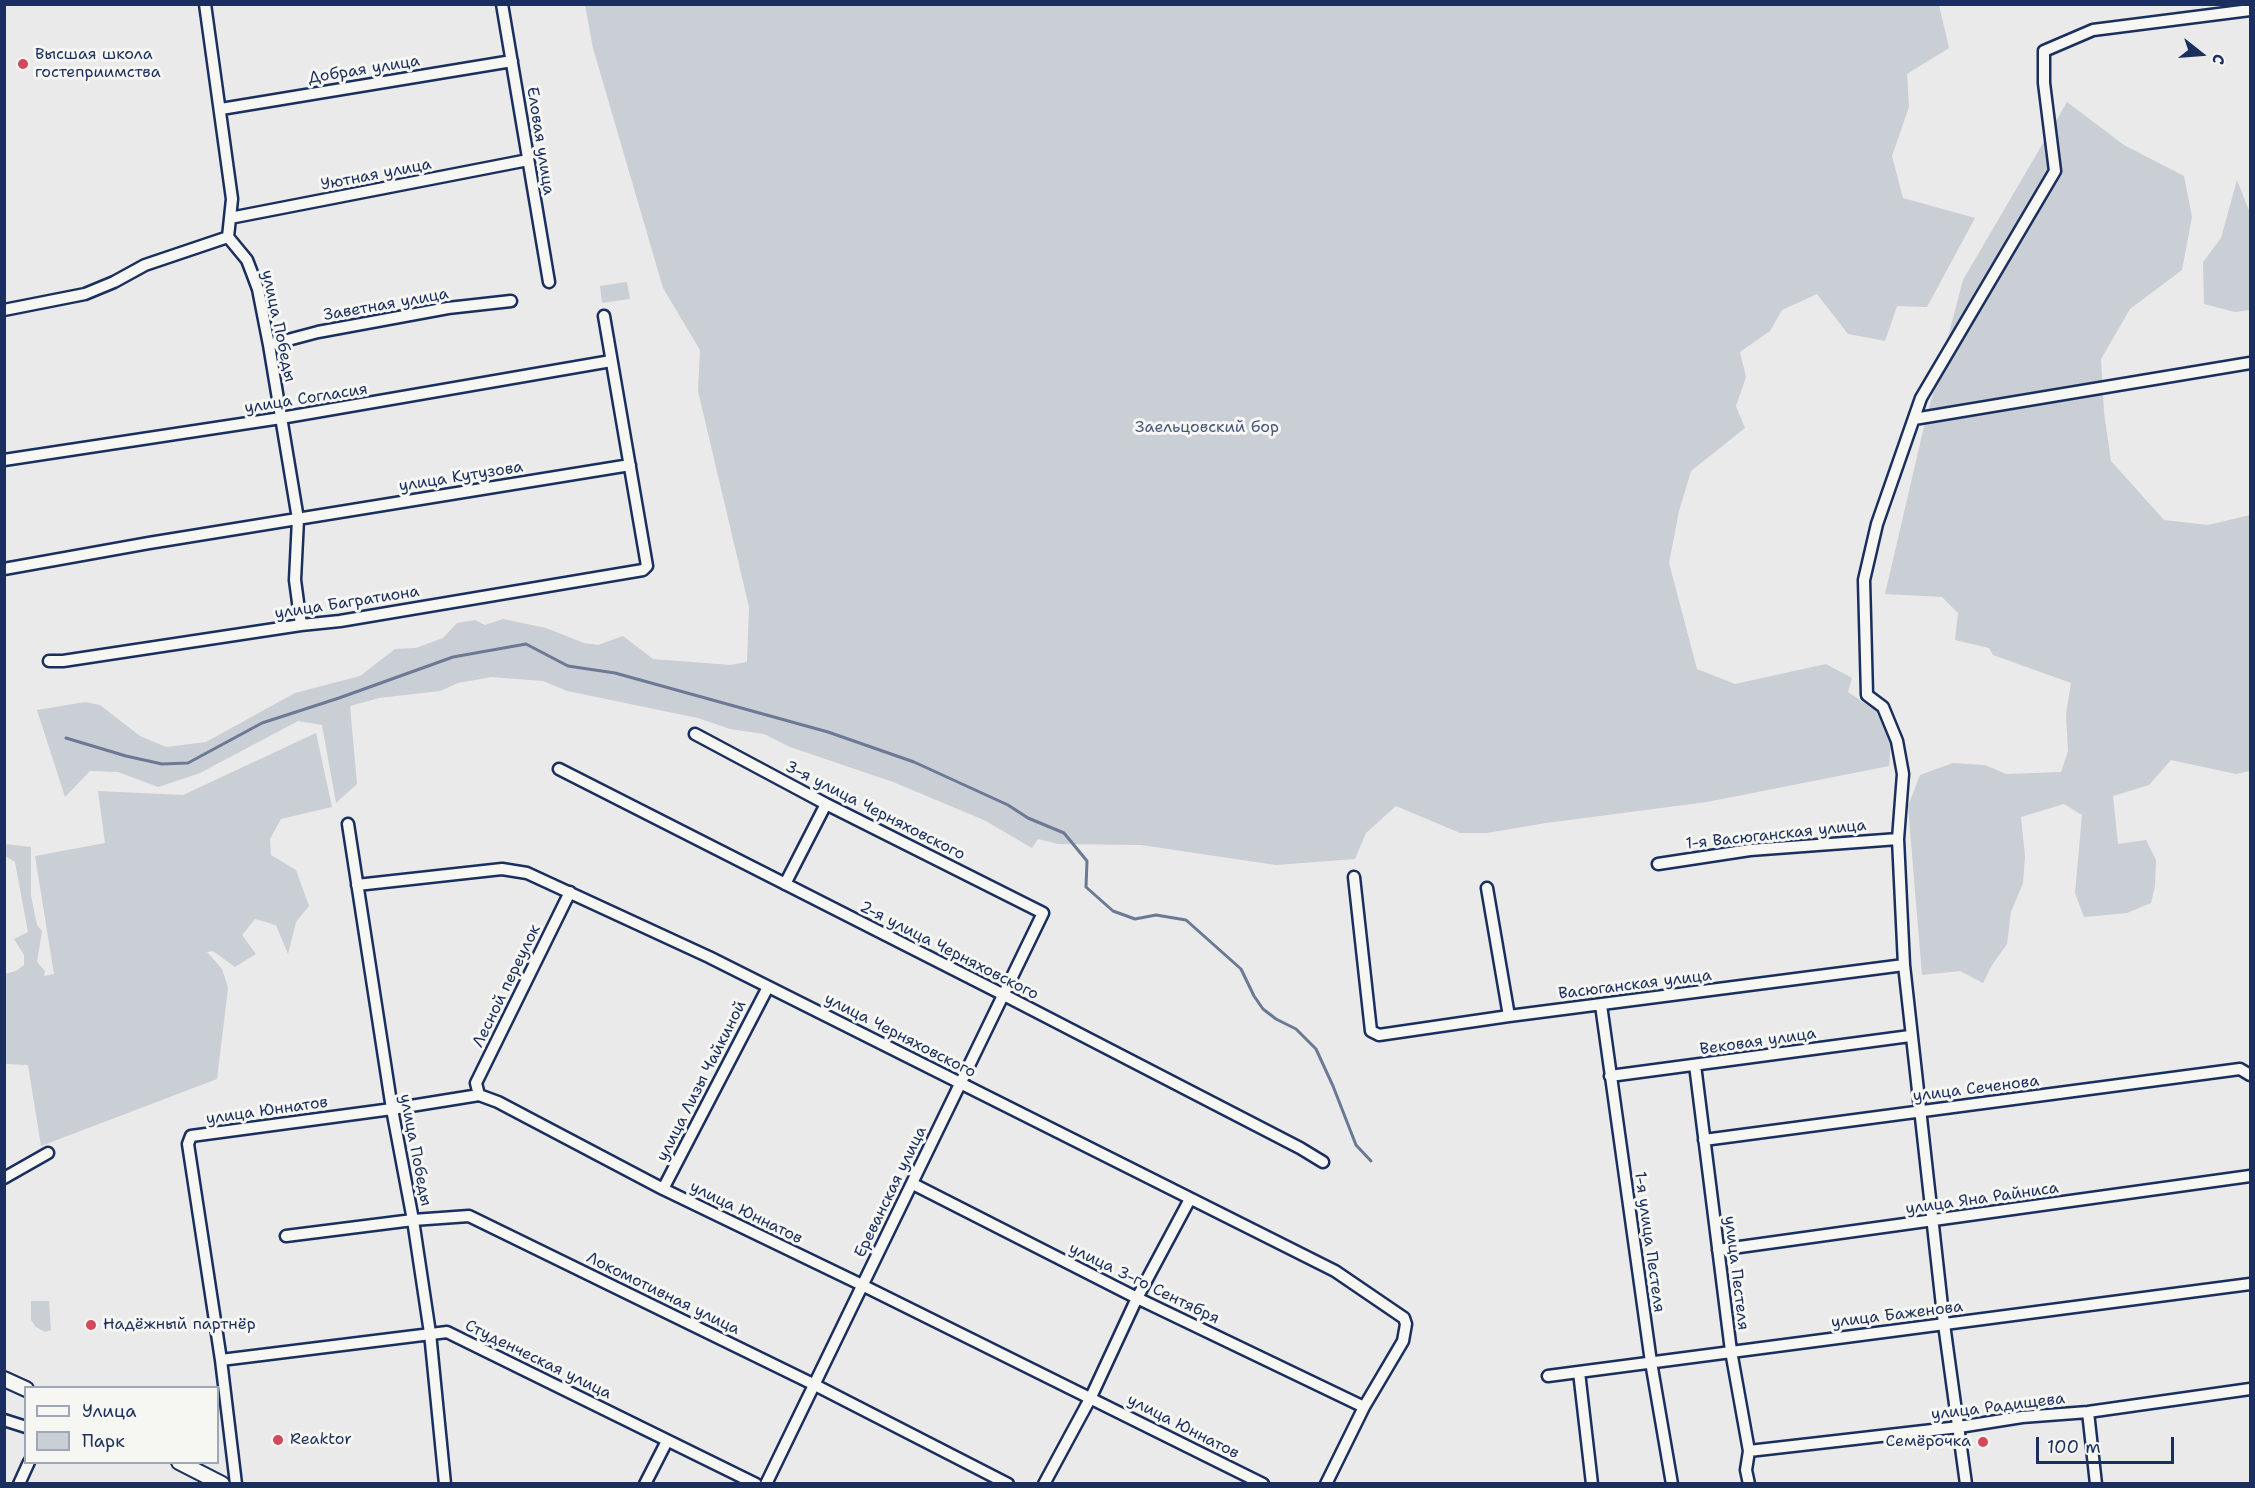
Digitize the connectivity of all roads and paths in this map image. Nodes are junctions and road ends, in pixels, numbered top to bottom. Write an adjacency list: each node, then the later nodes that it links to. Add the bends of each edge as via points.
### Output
1 (205, 4): 5 (street)
2 (502, 4): 4 (street, Еловая улица)
3 (2250, 10): 17 (street, via 2093,30 2044,51 2055,171 1921,398)
4 (512, 62): 5 (street, Добрая улица); 6 (street, Еловая улица)
5 (221, 109): 7 (street, via 232,199)
6 (528, 160): 7 (street, Уютная улица); 9 (street, Еловая улица)
7 (230, 219): 8 (street)
8 (228, 237): 11 (street, via 145,266 85,294); 13 (street, улица Победы, via 247,260 252,273)
9 (549, 282)
10 (510, 301): 13 (street, Заветная улица, via 448,308)
11 (4, 310)
12 (604, 316): 14 (street)
13 (269, 345): 16 (street, улица Победы)
14 (611, 361): 16 (street, улица Согласия); 19 (street)
15 (2250, 363): 17 (street)
16 (281, 418): 18 (street, улица Согласия); 20 (street, улица Победы)
17 (1914, 419): 28 (street, via 1877,524 1864,580 1867,695 1882,707 1897,741 1903,774)
18 (4, 460)
19 (630, 465): 20 (street, улица Кутузова); 22 (street, улица Багратиона, via 647,566 643,570)
20 (298, 519): 21 (street, улица Кутузова); 22 (street, улица Победы, via 295,580)
21 (4, 569)
22 (301, 625): 23 (street, улица Багратиона)
23 (49, 661)
24 (695, 734): 26 (street, 3-я улица Черняховского)
25 (559, 769): 31 (street, 2-я улица Черняховского)
26 (826, 804): 31 (street); 35 (street, 3-я улица Черняховского)
27 (348, 824): 32 (street, улица Победы)
28 (1898, 839): 29 (street, 1-я Васюганская улица, via 1750,850); 36 (street)
29 (1658, 864)
30 (1354, 877): 40 (street, Васюганская улица, via 1371,1031 1379,1035)
31 (785, 884): 38 (street, 2-я улица Черняховского)
32 (357, 885): 34 (street, улица Черняховского, via 502,868 527,873); 47 (street, улица Победы)
33 (1487, 888): 40 (street)
34 (570, 892): 37 (street, улица Черняховского); 46 (street, Лесной переулок, via 476,1083)
35 (1043, 913): 38 (street, Ереванская улица)
36 (1904, 965): 39 (street, Васюганская улица); 41 (street)
37 (768, 987): 45 (street, улица Черняховского); 55 (street, улица Лизы Чайкиной)
38 (1004, 995): 45 (street, Ереванская улица); 51 (street, 2-я улица Черняховского)
39 (1601, 1005): 40 (street, Васюганская улица); 44 (street, 1-я улица Пестеля)
40 (1509, 1016)
41 (1910, 1036): 42 (street, Вековая улица); 48 (street)
42 (1695, 1065): 44 (street, Вековая улица); 49 (street, улица Пестеля)
43 (2250, 1075): 48 (street, улица Сеченова, via 2240,1070)
44 (1610, 1076): 68 (street, 1-я улица Пестеля)
45 (960, 1084): 54 (street, Ереванская улица); 56 (street, улица Черняховского)
46 (479, 1095): 47 (street, улица Юннатов); 55 (street, улица Юннатов)
47 (392, 1109): 57 (street, улица Победы); 67 (street, улица Юннатов, via 191,1136 188,1144)
48 (1920, 1112): 49 (street, улица Сеченова); 58 (street)
49 (1704, 1140): 60 (street, улица Пестеля)
50 (48, 1153): 53 (street)
51 (1323, 1162)
52 (2250, 1176): 58 (street, улица Яна Райниса)
53 (4, 1178)
54 (913, 1184): 62 (street, Ереванская улица); 63 (street, улица 3-го Сентября)
55 (663, 1189): 62 (street, улица Юннатов)
56 (1190, 1199): 63 (street); 76 (street, улица Черняховского, via 1335,1271 1404,1318 1403,1341)
57 (413, 1220): 59 (street, Локомотивная улица); 65 (street, улица Победы); 72 (street, Локомотивная улица, via 469,1216)
58 (1933, 1221): 60 (street, улица Яна Райниса); 64 (street)
59 (286, 1236)
60 (1718, 1250): 66 (street, улица Пестеля)
61 (2250, 1284): 64 (street, улица Баженова)
62 (862, 1285): 72 (street, Ереванская улица); 75 (street, улица Юннатов)
63 (1137, 1299): 75 (street); 76 (street, улица 3-го Сентября)
64 (1944, 1324): 66 (street, улица Баженова); 80 (street)
65 (430, 1333): 67 (street, Студенческая улица); 81 (street, Студенческая улица, via 447,1332); 88 (street, улица Победы)
66 (1731, 1352): 68 (street, улица Баженова); 82 (street, улица Пестеля)
67 (221, 1360): 87 (street)
68 (1651, 1362): 69 (street, улица Баженова); 97 (street, 1-я улица Пестеля)
69 (1579, 1372): 70 (street, улица Баженова); 96 (street)
70 (1548, 1376)
71 (4, 1379): 73 (main road)
72 (815, 1385): 91 (street, Ереванская улица); 92 (street, Локомотивная улица)
73 (24, 1388)
74 (2250, 1389): 77 (street, улица Радищева)
75 (1091, 1397): 93 (street); 94 (street, улица Юннатов)
76 (1364, 1407): 95 (street)
77 (2088, 1412): 80 (street, улица Радищева); 100 (street)
78 (4, 1420): 79 (street)
79 (24, 1426)
80 (1959, 1426): 82 (street, улица Радищева); 99 (street)
81 (667, 1441): 89 (street); 90 (street, Студенческая улица)
82 (1749, 1451): 98 (street, улица Пестеля)
83 (28, 1464): 85 (street)
84 (183, 1464): 86 (main road)
85 (19, 1484)
86 (222, 1484)
87 (236, 1484)
88 (446, 1484)
89 (645, 1484)
90 (756, 1484)
91 (766, 1484)
92 (1008, 1484)
93 (1044, 1484)
94 (1263, 1484)
95 (1326, 1484)
96 (1592, 1484)
97 (1672, 1484)
98 (1749, 1484)
99 (1966, 1484)
100 (2096, 1484)

